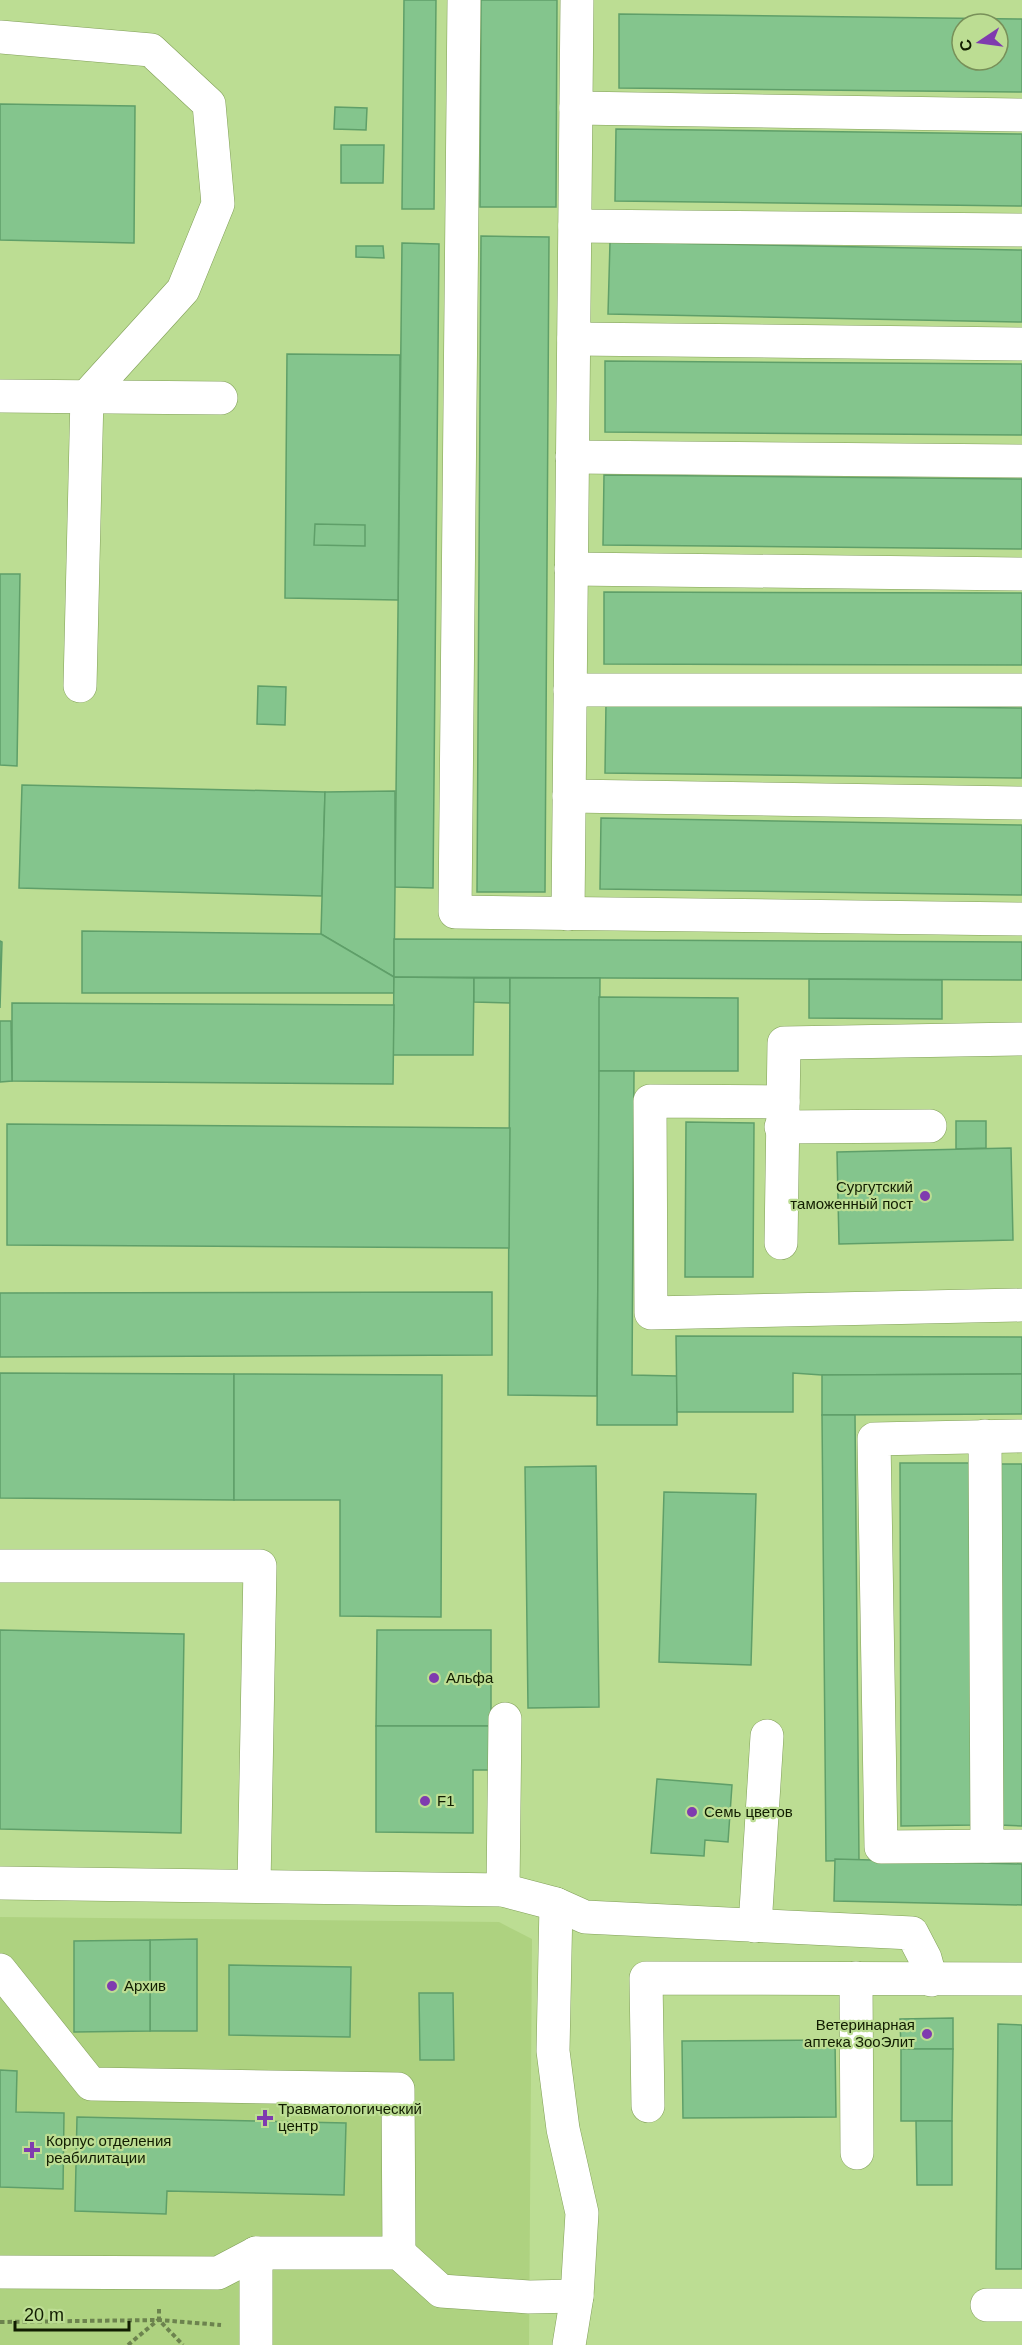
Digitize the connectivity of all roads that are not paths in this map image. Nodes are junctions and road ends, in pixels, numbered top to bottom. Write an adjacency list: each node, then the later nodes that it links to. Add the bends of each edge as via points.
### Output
1 (464, 0): 22 (lane, via 455,912)
2 (577, 0): 4 (lane)
3 (0, 37): 11 (lane, via 151,50 209,104 218,204 188,280)
4 (576, 108): 5 (lane); 6 (lane)
5 (1022, 115)
6 (575, 226): 7 (lane); 8 (lane)
7 (1022, 230)
8 (574, 339): 9 (lane); 13 (lane)
9 (1022, 344)
10 (0, 396): 11 (lane)
11 (87, 396): 12 (lane); 17 (lane)
12 (221, 398)
13 (572, 457): 14 (lane); 15 (lane)
14 (1022, 461)
15 (571, 569): 16 (lane); 18 (lane)
16 (1022, 574)
17 (80, 686)
18 (570, 690): 19 (lane); 20 (lane)
19 (1022, 690)
20 (569, 796): 21 (lane); 22 (lane)
21 (1022, 803)
22 (568, 914): 23 (lane)
23 (1022, 919)
24 (1022, 1039): 25 (lane, via 784,1043)
25 (782, 1114): 26 (lane); 27 (lane); 28 (lane, via 650,1101 651,1313)
26 (930, 1126)
27 (781, 1243)
28 (1022, 1305)
29 (985, 1436): 30 (lane); 34 (lane); 34 (lane, via 874,1438 881,1847)
30 (1022, 1436)
31 (0, 1566): 37 (lane, via 260,1566)
32 (505, 1719): 38 (lane)
33 (767, 1736): 40 (lane)
34 (987, 1846): 35 (lane)
35 (1022, 1846)
36 (0, 1883): 37 (lane)
37 (254, 1885): 38 (lane)
38 (503, 1890): 39 (lane)
39 (556, 1904): 40 (lane, via 585,1917); 50 (lane, via 553,2052 563,2129 582,2212)
40 (755, 1926): 44 (lane, via 912,1933)
41 (0, 1970): 48 (lane, via 90,2084 398,2090)
42 (856, 1978): 44 (lane); 45 (lane, via 646,1977); 46 (lane)
43 (1022, 1979): 44 (lane)
44 (931, 1980)
45 (648, 2106)
46 (857, 2153)
47 (256, 2253): 48 (lane); 49 (lane, via 218,2273); 53 (lane)
48 (399, 2253): 50 (lane, via 441,2291)
49 (0, 2272)
50 (577, 2296): 54 (lane)
51 (987, 2305): 52 (lane)
52 (1022, 2306)
53 (256, 2345)
54 (569, 2345)

